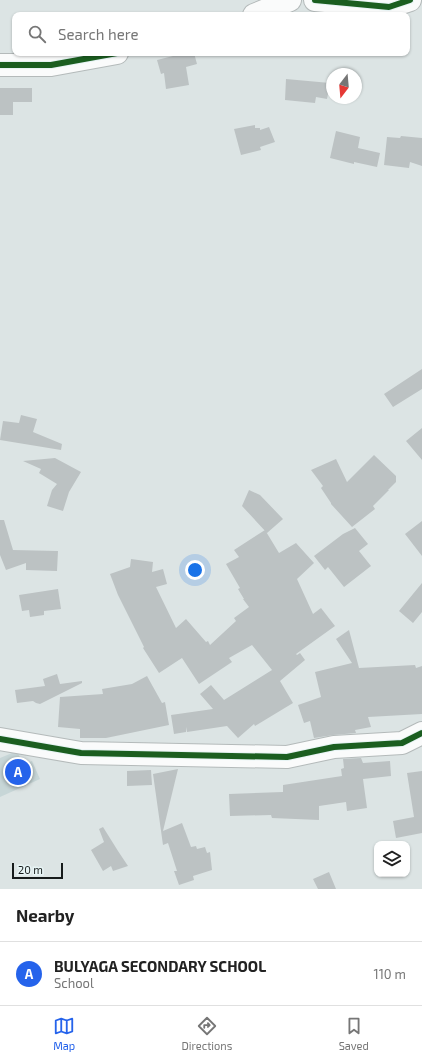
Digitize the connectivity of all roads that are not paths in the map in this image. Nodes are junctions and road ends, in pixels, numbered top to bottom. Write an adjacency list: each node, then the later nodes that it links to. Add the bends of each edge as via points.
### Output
1 (290, 0): 4 (street)
2 (315, 0): 3 (street, via 389,7)
3 (410, 0)
4 (261, 12)
5 (100, 56): 6 (street, via 51,65)
6 (0, 65)
7 (422, 733): 8 (street, via 402,744 334,747 287,757 81,753)
8 (0, 739)

